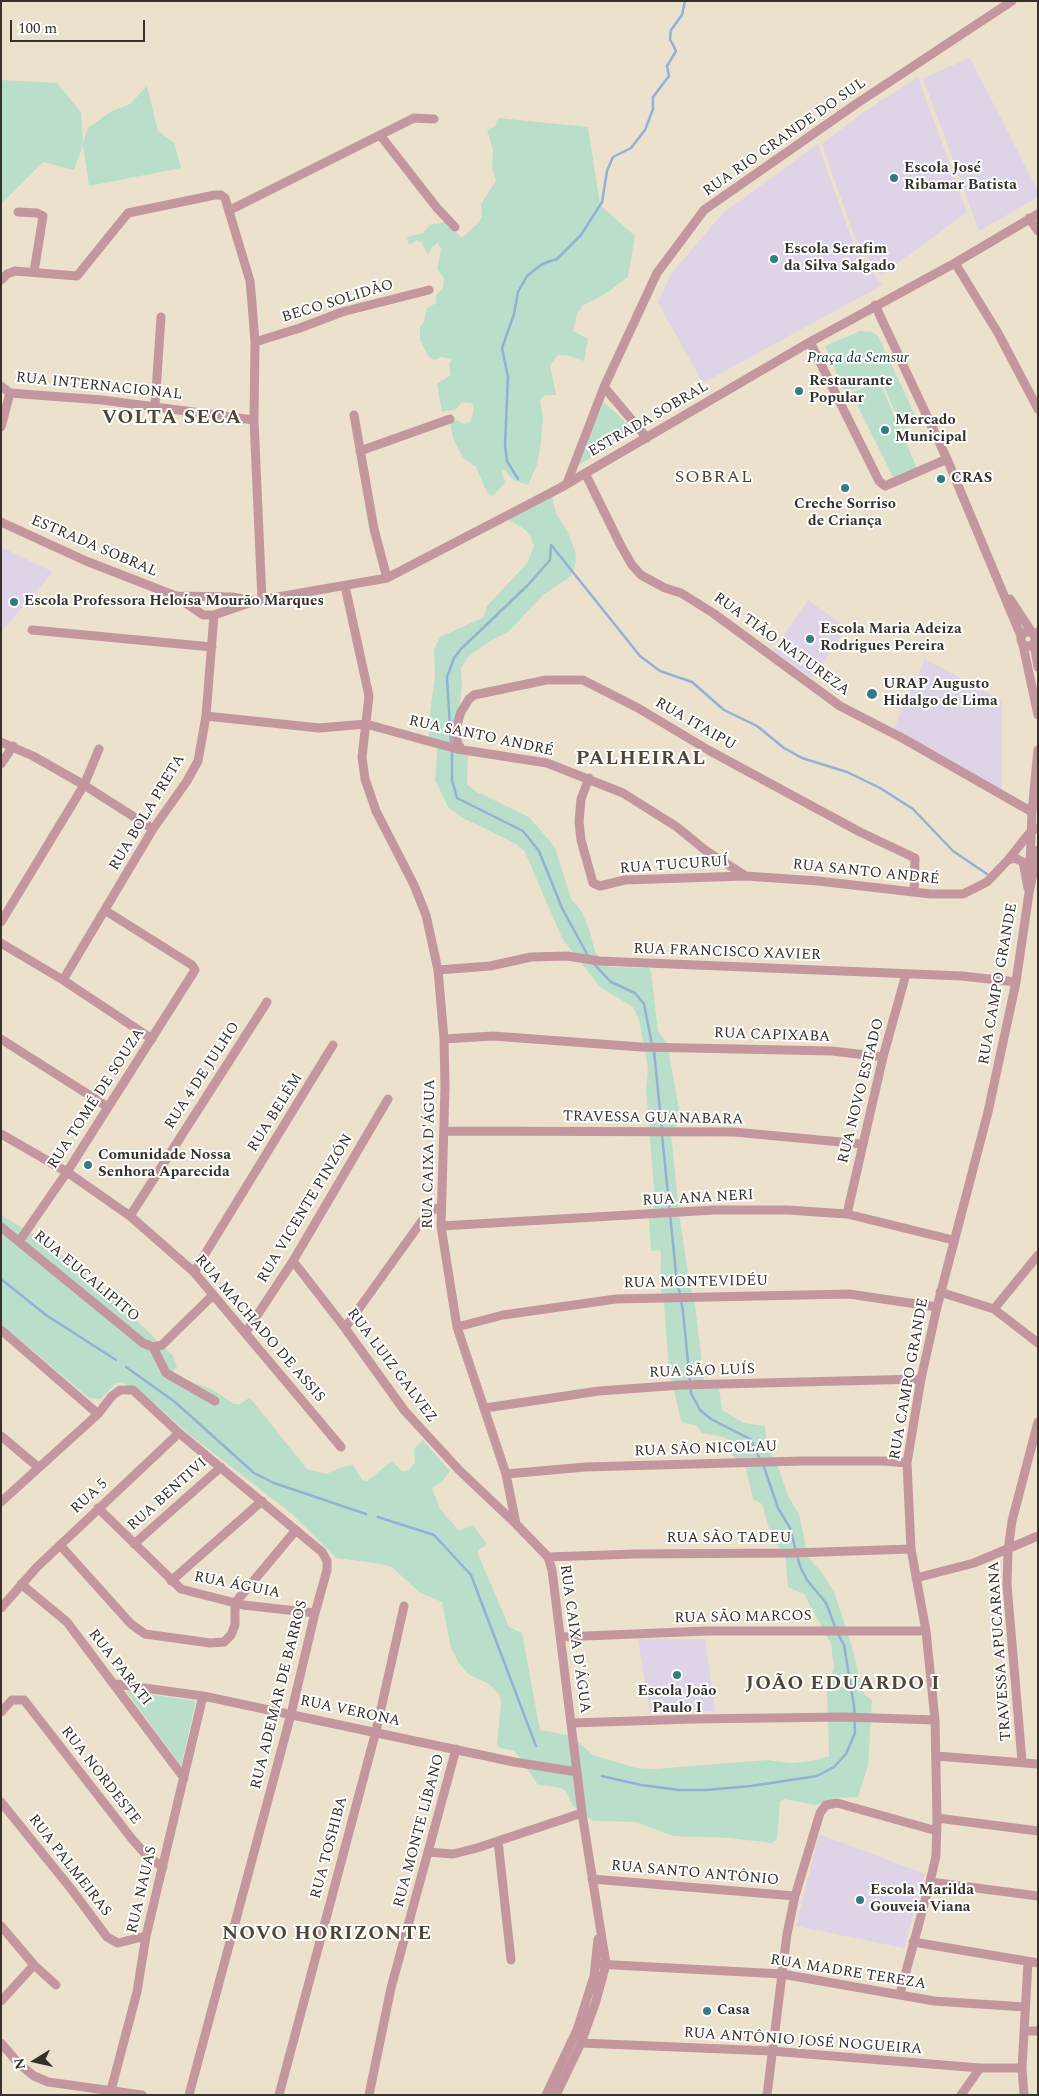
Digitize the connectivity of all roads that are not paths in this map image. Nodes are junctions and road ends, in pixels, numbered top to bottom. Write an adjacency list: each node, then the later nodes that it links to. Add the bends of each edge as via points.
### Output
1 (1012, 1): 18 (street, RUA RIO GRANDE DO SUL, via 704,210 657,273)
2 (434, 119): 3 (street, via 414,118)
3 (380, 135): 4 (street); 7 (street)
4 (230, 210): 10 (street, via 225,198 215,195 128,213 80,275); 15 (street, via 250,281)
5 (18, 212): 10 (street, via 43,215)
6 (1034, 216): 8 (street); 9 (street, ESTRADA SOBRAL)
7 (455, 226)
8 (1038, 231)
9 (955, 263): 13 (street, ESTRADA SOBRAL); 21 (street, via 998,333)
10 (34, 272): 11 (street, via 11,272)
11 (1, 280)
12 (429, 290): 15 (street, BECO SOLIDÃO, via 342,312)
13 (875, 305): 16 (street, ESTRADA SOBRAL); 28 (street)
14 (161, 317): 20 (street)
15 (255, 342): 24 (street)
16 (810, 342): 26 (street, ESTRADA SOBRAL); 28 (street, via 884,486)
17 (1, 386): 19 (street, RUA INTERNACIONAL)
18 (604, 387): 26 (street); 30 (street, RUA RIO GRANDE DO SUL)
19 (10, 393): 20 (street, RUA INTERNACIONAL); 25 (street)
20 (155, 406): 24 (street, RUA INTERNACIONAL)
21 (1038, 409)
22 (354, 415): 27 (street)
23 (450, 419): 27 (street)
24 (254, 420): 38 (street)
25 (1, 427)
26 (647, 438): 29 (street, ESTRADA SOBRAL)
27 (360, 451): 32 (street, via 374,529)
28 (947, 460): 33 (street)
29 (585, 473): 30 (street, ESTRADA SOBRAL); 58 (street, RUA TIÃO NATUREZA, via 621,546 641,575 682,593 713,613 840,706 913,743)
30 (564, 486): 32 (street, ESTRADA SOBRAL)
31 (1, 522): 35 (street, ESTRADA SOBRAL, via 86,561)
32 (387, 578): 34 (street, ESTRADA SOBRAL)
33 (998, 580): 43 (street); 44 (street)
34 (345, 586): 38 (street, ESTRADA SOBRAL); 49 (street, RUA CAIXA D'ÁGUA, via 369,696)
35 (176, 596): 36 (street, ESTRADA SOBRAL); 40 (street, ESTRADA SOBRAL)
36 (200, 597): 37 (street, ESTRADA SOBRAL); 40 (street)
37 (232, 597): 38 (street, ESTRADA SOBRAL); 39 (street)
38 (259, 601): 39 (street, ESTRADA SOBRAL)
39 (230, 610): 41 (street, ESTRADA SOBRAL)
40 (198, 612): 41 (street, ESTRADA SOBRAL)
41 (214, 615): 45 (street, RUA BOLA PRETA)
42 (32, 630): 45 (street)
43 (1036, 639): 44 (street, via 1028,647); 44 (street, via 1026,632); 46 (street)
44 (1022, 640): 47 (street)
45 (212, 647): 48 (street, RUA BOLA PRETA)
46 (1038, 667)
47 (1038, 715)
48 (206, 716): 49 (street, RUA SANTO ANDRÉ, via 319,728); 59 (street, RUA BOLA PRETA, via 198,761)
49 (366, 724): 53 (street, RUA SANTO ANDRÉ); 69 (street, RUA CAIXA D'ÁGUA, via 362,757 365,779 376,811 426,915)
50 (1, 742): 51 (street)
51 (13, 746): 55 (street); 57 (street)
52 (99, 749): 57 (street)
53 (459, 749): 56 (street, RUA SANTO ANDRÉ, via 529,759); 64 (street, RUA ITAIPU, via 456,728 461,712 474,695 546,680 583,680 835,819 915,858)
54 (1038, 750): 58 (street, RUA CAMPO GRANDE)
55 (1, 764)
56 (589, 778): 63 (street, RUA SANTO ANDRÉ, via 645,806); 63 (street, RUA TUCURUÍ, via 581,799 579,822 581,840 596,886 625,880)
57 (84, 785): 59 (street); 67 (street)
58 (1032, 812): 60 (street, RUA CAMPO GRANDE)
59 (153, 828): 66 (street, RUA BOLA PRETA)
60 (1034, 829): 62 (street, RUA SANTO ANDRÉ); 65 (street, RUA CAMPO GRANDE)
61 (1038, 850): 65 (street, RUA CAMPO GRANDE)
62 (1008, 860): 64 (street, RUA SANTO ANDRÉ, via 986,882 963,894 950,896); 65 (street, via 1015,858 1023,862)
63 (746, 876): 64 (street, RUA SANTO ANDRÉ)
64 (914, 892)
65 (1029, 893): 72 (street, RUA CAMPO GRANDE)
66 (106, 911): 71 (street, RUA BOLA PRETA); 76 (street, RUA TOMÉ DE SOUZA, via 192,965 195,970)
67 (1, 922)
68 (1, 943): 71 (street)
69 (438, 970): 70 (street, RUA FRANCISCO XAVIER, via 490,966 531,957 572,957); 74 (street, RUA CAIXA D'ÁGUA)
70 (906, 974): 72 (street, RUA FRANCISCO XAVIER); 78 (street, RUA NOVO ESTADO)
71 (63, 980): 76 (street)
72 (1016, 982): 91 (street, RUA CAMPO GRANDE, via 988,1112)
73 (267, 1002): 87 (street, RUA 4 DE JULHO)
74 (444, 1039): 78 (street, RUA CAPIXABA, via 493,1036 660,1048 832,1052); 81 (street, RUA CAIXA D'ÁGUA)
75 (2, 1040): 80 (street)
76 (152, 1040): 80 (street, RUA TOMÉ DE SOUZA)
77 (334, 1045): 94 (street, RUA BELÉM)
78 (883, 1057): 83 (street, RUA NOVO ESTADO)
79 (388, 1099): 93 (street, RUA VICENTE PINZÓN)
80 (108, 1107): 84 (street, RUA TOMÉ DE SOUZA)
81 (444, 1131): 83 (street, TRAVESSA GUANABARA, via 734,1132); 85 (street, RUA CAIXA D'ÁGUA)
82 (1, 1134): 84 (street, RUA MACHADO DE ASSIS)
83 (862, 1144): 86 (street, RUA NOVO ESTADO)
84 (67, 1172): 87 (street, RUA MACHADO DE ASSIS); 90 (street, RUA TOMÉ DE SOUZA)
85 (441, 1207): 88 (street, RUA CAIXA D'ÁGUA); 100 (street, via 429,1212)
86 (847, 1214): 88 (street, RUA ANA NERI, via 714,1210); 91 (street, RUA ANA NERI)
87 (130, 1216): 94 (street, RUA MACHADO DE ASSIS)
88 (442, 1226): 99 (street, RUA CAIXA D'ÁGUA)
89 (1, 1227): 90 (street, RUA EUCALIPITO)
90 (20, 1240): 104 (street, RUA EUCALIPITO, via 143,1343)
91 (953, 1240): 95 (street, RUA CAMPO GRANDE)
92 (1037, 1258): 98 (street)
93 (293, 1261): 100 (street, RUA LUIZ GALVEZ); 102 (street, RUA VICENTE PINZÓN)
94 (194, 1272): 96 (street, RUA MACHADO DE ASSIS)
95 (940, 1292): 97 (street, RUA CAMPO GRANDE); 98 (street)
96 (213, 1295): 102 (street, RUA MACHADO DE ASSIS); 104 (street, via 162,1345)
97 (936, 1307): 99 (street, RUA MONTEVIDÉU, via 849,1294 672,1296 575,1304 503,1315); 105 (street, RUA CAMPO GRANDE)
98 (994, 1309): 103 (street)
99 (457, 1327): 107 (street, RUA CAIXA D'ÁGUA)
100 (345, 1328): 120 (street, RUA LUIZ GALVEZ, via 423,1432)
101 (1, 1330): 108 (street)
102 (246, 1332): 112 (street, RUA MACHADO DE ASSIS)
103 (1038, 1343)
104 (153, 1347): 106 (street, via 166,1373)
105 (921, 1379): 107 (street, RUA SÃO LUÍS, via 682,1385 599,1391); 113 (street, RUA CAMPO GRANDE)
106 (214, 1401)
107 (485, 1408): 116 (street, RUA CAIXA D'ÁGUA)
108 (98, 1414): 110 (street, RUA ADEMAR DE BARROS, via 112,1396 125,1389 139,1393); 114 (street)
109 (1038, 1422): 126 (street, TRAVESSA APUCARANA, via 1012,1521)
110 (179, 1433): 115 (street, RUA ADEMAR DE BARROS); 119 (street, RUA 5)
111 (1, 1436): 114 (street)
112 (341, 1447)
113 (907, 1463): 116 (street, RUA SÃO NICOLAU, via 586,1467); 125 (street, RUA CAMPO GRANDE)
114 (38, 1467): 118 (street)
115 (221, 1467): 117 (street, RUA ADEMAR DE BARROS); 123 (street, RUA BENTIVI)
116 (506, 1474): 120 (street, RUA CAIXA D'ÁGUA)
117 (262, 1501): 121 (street, RUA ADEMAR DE BARROS); 129 (street)
118 (1, 1502)
119 (98, 1508): 123 (street, RUA ÁGUIA); 124 (street, RUA 5)
120 (516, 1524): 127 (street, RUA CAIXA D'ÁGUA)
121 (296, 1530): 131 (street); 134 (street, RUA ADEMAR DE BARROS, via 322,1552 327,1561)
122 (1038, 1536): 126 (street)
123 (134, 1544): 129 (street, RUA ÁGUIA)
124 (60, 1545): 130 (street, RUA 5); 131 (street, via 131,1624 145,1634 224,1642 231,1636 234,1626)
125 (911, 1549): 127 (street, RUA SÃO TADEU); 128 (street, RUA CAMPO GRANDE)
126 (1008, 1550): 128 (street, via 974,1563); 146 (street, TRAVESSA APUCARANA, via 1007,1585)
127 (548, 1557): 136 (street, RUA CAIXA D'ÁGUA)
128 (916, 1578): 135 (street, RUA CAMPO GRANDE)
129 (171, 1581): 131 (street, RUA ÁGUIA, via 192,1593)
130 (21, 1584): 133 (street, RUA 5); 137 (street, RUA PARATI, via 67,1622)
131 (235, 1603): 134 (street, RUA ÁGUIA)
132 (404, 1606): 143 (street, RUA TOSHIBA)
133 (1, 1608)
134 (314, 1613): 140 (street, RUA ADEMAR DE BARROS)
135 (926, 1631): 136 (street, RUA SÃO MARCOS, via 707,1631); 141 (street, RUA CAMPO GRANDE)
136 (560, 1637): 142 (street, RUA CAIXA D'ÁGUA)
137 (115, 1684): 138 (street, RUA VERONA); 149 (street, RUA PARATI)
138 (204, 1696): 140 (street, RUA VERONA); 149 (street, RUA NAUAS)
139 (1, 1712): 157 (street, RUA NORDESTE, via 12,1700 24,1700 132,1839)
140 (291, 1714): 143 (street, RUA VERONA); 186 (street, RUA ADEMAR DE BARROS)
141 (935, 1720): 142 (street, via 692,1719); 145 (street, RUA CAMPO GRANDE)
142 (572, 1723): 148 (street, RUA CAIXA D'ÁGUA)
143 (376, 1731): 144 (street, RUA VERONA); 187 (street, RUA TOSHIBA)
144 (456, 1749): 148 (street, RUA VERONA); 156 (street, RUA MONTE LÍBANO)
145 (936, 1756): 146 (street); 152 (street, RUA CAMPO GRANDE)
146 (1022, 1761): 147 (street)
147 (1038, 1764)
148 (577, 1772): 151 (street, RUA CAIXA D'ÁGUA)
149 (184, 1778): 157 (street, RUA NAUAS)
150 (1, 1802): 163 (street, RUA PALMEIRAS, via 107,1937 118,1944)
151 (582, 1813): 155 (street); 158 (street, RUA CAIXA D'ÁGUA)
152 (937, 1818): 153 (street, RUA CAMPO GRANDE); 154 (street)
153 (937, 1830): 159 (street, RUA CAMPO GRANDE); 160 (street, via 837,1803 826,1805 820,1813)
154 (1038, 1831)
155 (498, 1840): 156 (street, via 453,1854); 165 (street)
156 (428, 1852): 188 (street, RUA MONTE LÍBANO, via 392,1988)
157 (163, 1868): 163 (street, RUA NAUAS)
158 (592, 1879): 160 (street, RUA SANTO ANTÔNIO); 168 (street, RUA CAIXA D'ÁGUA)
159 (930, 1882): 161 (street); 164 (street, RUA CAMPO GRANDE)
160 (795, 1896): 171 (street)
161 (1038, 1896)
162 (1, 1926): 169 (street)
163 (146, 1936): 184 (street, RUA NAUAS, via 137,1992)
164 (913, 1942): 166 (street); 174 (street, RUA CAMPO GRANDE)
165 (512, 1960)
166 (1028, 1962): 167 (street); 176 (street)
167 (1038, 1963)
168 (601, 1964): 170 (street, RUA MADRE TEREZA); 173 (street, RUA CAIXA D'ÁGUA); 189 (street, RUA CAIXA D'ÁGUA, via 577,2030)
169 (34, 1965): 172 (street); 175 (street)
170 (627, 1965): 171 (street, RUA MADRE TEREZA); 173 (street, via 614,1970)
171 (782, 1974): 174 (street, RUA MADRE TEREZA); 181 (street)
172 (56, 1985)
173 (599, 1992): 180 (street, RUA CAIXA D'ÁGUA)
174 (900, 1994): 176 (street, RUA MADRE TEREZA, via 934,2001)
175 (1, 2001)
176 (1025, 2007): 177 (street)
177 (1024, 2031): 178 (street); 183 (street)
178 (1038, 2031)
179 (1, 2043): 184 (street, via 34,2076 48,2082)
180 (581, 2043): 181 (street, RUA ANTÔNIO JOSÉ NOGUEIRA); 190 (street, RUA CAIXA D'ÁGUA)
181 (771, 2051): 182 (street, RUA ANTÔNIO JOSÉ NOGUEIRA); 191 (street)
182 (980, 2068): 183 (street, RUA ANTÔNIO JOSÉ NOGUEIRA); 192 (street)
183 (1022, 2068): 193 (street)
184 (111, 2090): 185 (street)
185 (142, 2095)
186 (189, 2095)
187 (278, 2095)
188 (369, 2095)
189 (546, 2095)
190 (556, 2095)
191 (767, 2095)
192 (961, 2095)
193 (1024, 2095)

